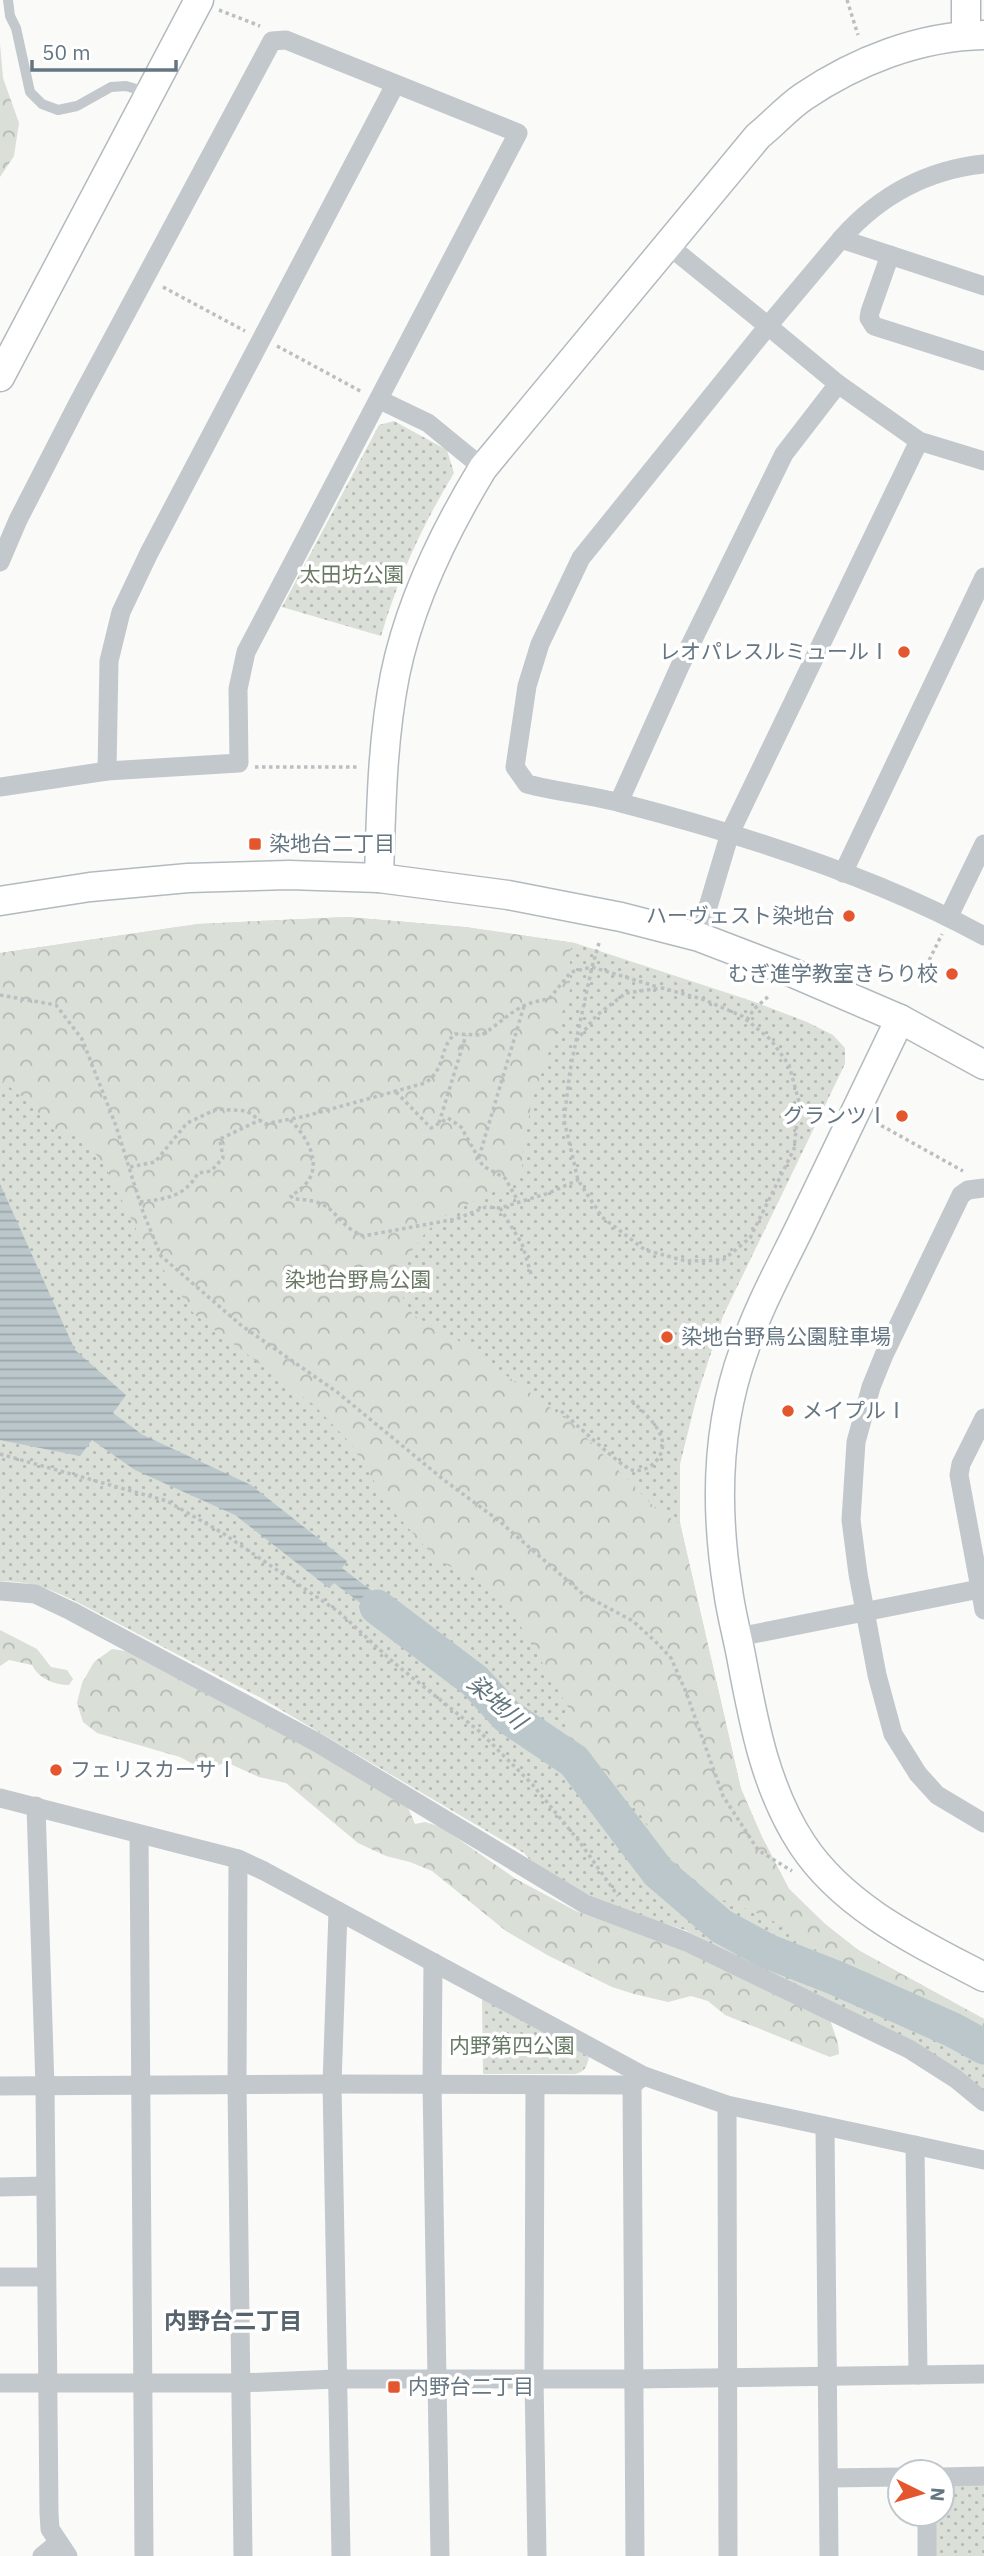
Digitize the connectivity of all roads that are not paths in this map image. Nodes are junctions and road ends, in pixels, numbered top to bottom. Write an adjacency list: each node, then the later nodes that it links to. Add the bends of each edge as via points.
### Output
1 (8, 0): 6 (lane, via 30,92 42,104 58,110 78,106 111,87)
2 (966, 0): 4 (street)
3 (206, 4): 6 (street)
4 (975, 35): 9 (street, via 931,41 880,57 801,99 758,136)
5 (395, 85): 16 (street, via 518,133); 20 (street, via 286,40 272,41 78,403); 22 (street, via 121,612 109,661)
6 (150, 93): 14 (street)
7 (984, 164): 8 (street, via 947,170 911,183 872,208)
8 (841, 239): 10 (street); 12 (street)
9 (668, 245): 12 (street); 19 (street)
10 (890, 255): 11 (street); 13 (street, via 870,312 874,326)
11 (984, 286)
12 (768, 326): 15 (street); 24 (street, via 581,558 540,644 520,725 517,773 527,784)
13 (984, 361)
14 (0, 377)
15 (838, 384): 17 (street); 24 (street, via 784,454)
16 (380, 400): 19 (street, via 428,423); 22 (street, via 246,652 237,708 239,763)
17 (919, 441): 18 (street); 25 (street)
18 (984, 461)
19 (483, 468): 28 (street, via 432,559 396,671 388,718)
20 (0, 562)
21 (984, 577): 27 (street)
22 (107, 771): 23 (street)
23 (0, 787)
24 (618, 802): 25 (street)
25 (730, 833): 27 (street); 32 (street)
26 (984, 844): 30 (street)
27 (843, 873): 30 (street)
28 (379, 878): 29 (street, via 188,878); 32 (street, via 508,895)
29 (0, 901)
30 (947, 921): 31 (street)
31 (984, 936)
32 (699, 937): 33 (street)
33 (900, 1019): 34 (street); 41 (street, via 755,1320 733,1385 719,1482 728,1592)
34 (984, 1065)
35 (984, 1188): 40 (street, via 961,1195 877,1370 862,1415 853,1458 851,1520)
36 (984, 1418): 37 (street, via 959,1475)
37 (982, 1589): 39 (street); 40 (street)
38 (0, 1591): 60 (street, via 35,1594 95,1623 318,1743 585,1904 687,1942 909,2049)
39 (984, 1610)
40 (864, 1612): 41 (street); 44 (street, via 888,1719 904,1754 936,1796)
41 (738, 1637): 49 (street, via 771,1785 802,1844 862,1905 906,1936)
42 (0, 1798): 43 (street)
43 (36, 1806): 45 (street); 59 (street)
44 (984, 1823)
45 (139, 1834): 46 (street); 57 (street)
46 (238, 1859): 47 (street); 58 (street)
47 (338, 1911): 48 (street); 52 (street)
48 (433, 1962): 50 (street); 53 (street)
49 (984, 1977)
50 (608, 2057): 51 (street); 55 (street)
51 (638, 2081): 55 (street); 61 (street); 76 (street)
52 (332, 2084): 53 (street); 58 (street); 73 (street)
53 (432, 2084): 54 (street); 74 (street)
54 (535, 2085): 55 (street); 75 (street)
55 (575, 2085)
56 (0, 2086): 59 (street)
57 (140, 2086): 58 (street); 59 (street); 79 (street)
58 (237, 2086): 80 (street)
59 (46, 2087): 65 (street)
60 (984, 2102)
61 (727, 2105): 62 (street); 71 (street)
62 (825, 2126): 63 (street); 72 (street)
63 (915, 2146): 64 (street); 70 (street)
64 (984, 2160)
65 (45, 2186): 66 (street); 68 (street)
66 (0, 2187)
67 (0, 2277): 68 (street)
68 (46, 2277): 78 (street)
69 (984, 2374): 70 (street)
70 (918, 2375): 72 (street)
71 (726, 2376): 72 (street); 76 (street); 94 (street)
72 (827, 2376): 84 (street)
73 (336, 2379): 74 (street); 80 (street); 90 (street)
74 (436, 2379): 75 (street); 91 (street)
75 (534, 2379): 76 (street); 92 (street)
76 (634, 2379): 93 (street)
77 (0, 2383): 78 (street)
78 (47, 2383): 79 (street); 86 (street, via 49,2522)
79 (144, 2383): 80 (street); 88 (street)
80 (240, 2383): 89 (street)
81 (984, 2476): 83 (street)
82 (886, 2477): 84 (street)
83 (956, 2477)
84 (829, 2478): 95 (street)
85 (927, 2528): 96 (street)
86 (63, 2550): 87 (street)
87 (42, 2556)
88 (144, 2556)
89 (243, 2556)
90 (341, 2556)
91 (440, 2556)
92 (537, 2556)
93 (635, 2556)
94 (729, 2556)
95 (829, 2556)
96 (927, 2556)

